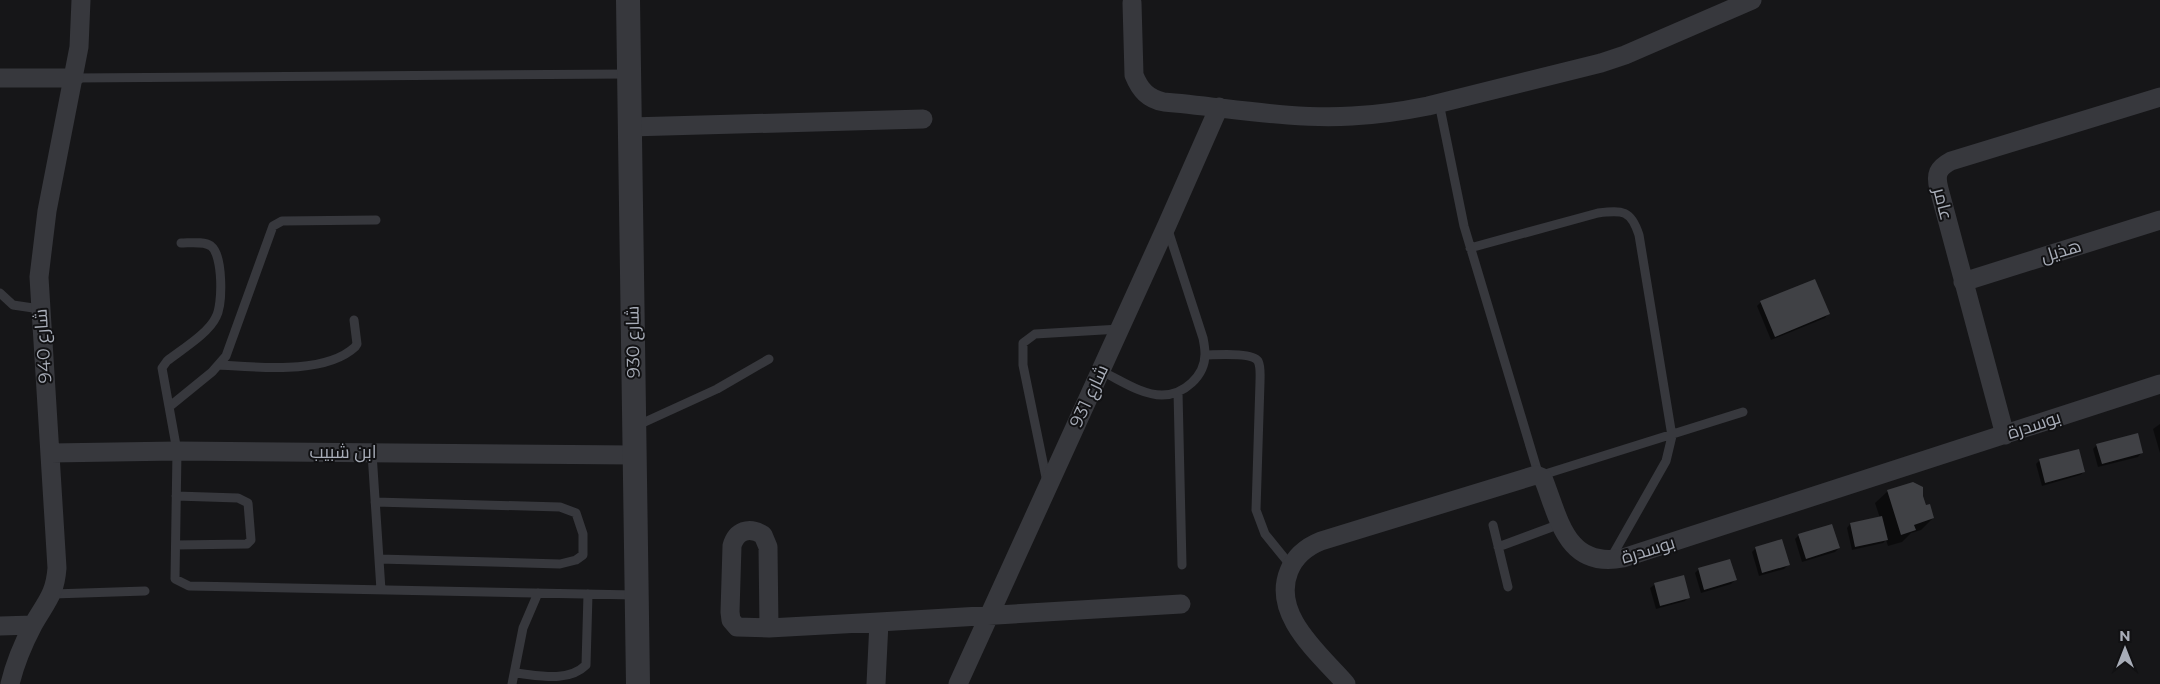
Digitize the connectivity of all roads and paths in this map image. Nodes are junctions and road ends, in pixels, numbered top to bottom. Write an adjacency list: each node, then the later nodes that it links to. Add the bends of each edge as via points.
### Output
1 (81, 0): 7 (street, شارع 940)
2 (628, 0): 5 (street, شارع 930)
3 (1752, 0): 9 (street, via 1601,63)
4 (1132, 3): 10 (street, via 1134,75 1143,91 1164,102)
5 (629, 74): 7 (lane); 12 (street, شارع 930)
6 (0, 78): 7 (street)
7 (74, 78): 20 (street, شارع 940, via 42,244)
8 (2160, 97): 18 (street, عامر, via 1941,166 1936,179)
9 (1439, 103): 10 (street, via 1404,111 1350,116 1296,115); 17 (lane)
10 (1218, 107): 15 (street, شارع 931)
11 (924, 119): 12 (street)
12 (630, 127): 31 (street, شارع 930)
13 (376, 220): 25 (lane, via 282,221 272,226 230,346)
14 (2160, 220): 18 (street, هذيل)
15 (1167, 225): 22 (street, شارع 931); 23 (lane)
16 (181, 243): 29 (lane, via 203,243 216,251 221,296 216,318 208,329 162,368)
17 (1470, 248): 33 (lane, via 1598,213 1626,212 1635,221 1639,235); 38 (lane)
18 (1963, 282): 32 (street, عامر)
19 (0, 294): 20 (lane, via 13,305)
20 (40, 309): 35 (street, شارع 940)
21 (354, 320): 25 (lane, via 357,344 329,361 281,367)
22 (1120, 329): 26 (street, شارع 931); 39 (lane, via 1035,334 1023,343 1023,365)
23 (1206, 355): 28 (lane, via 1192,383); 49 (lane, via 1246,356 1258,362 1256,510 1264,534)
24 (769, 359): 31 (lane, via 717,389)
25 (219, 365): 29 (lane)
26 (1101, 371): 28 (lane, via 1146,392 1162,395); 39 (street, شارع 931)
27 (2160, 384): 32 (street, بوسدرة)
28 (1178, 392): 48 (lane)
29 (169, 407): 34 (lane)
30 (1743, 412): 33 (lane)
31 (634, 427): 37 (street, شارع 930)
32 (2005, 435): 47 (street, بوسدرة)
33 (1672, 436): 38 (lane); 47 (lane, via 1666,461)
34 (177, 451): 35 (street, ابن شبيب); 36 (street, ابن شبيب); 40 (lane)
35 (51, 453): 54 (street, شارع 940, via 57,568)
36 (372, 453): 37 (street, ابن شبيب); 41 (lane)
37 (634, 455): 56 (street, شارع 930)
38 (1540, 476): 42 (street, بوسدرة); 49 (street, via 1321,541 1304,550)
39 (1047, 486): 58 (street, شارع 931)
40 (176, 496): 44 (lane); 44 (lane, via 238,498 248,503 251,540 247,544)
41 (375, 502): 46 (lane); 46 (lane, via 560,507 576,513 583,534 583,555 560,564)
42 (1560, 524): 45 (lane); 47 (street, بوسدرة, via 1569,541 1583,553)
43 (1493, 525): 45 (lane)
44 (176, 545): 51 (lane, via 175,579 189,586)
45 (1498, 547): 50 (lane)
46 (379, 559): 51 (lane)
47 (1610, 561)
48 (1182, 565)
49 (1291, 566): 69 (street, via 1285,585 1289,615)
50 (1508, 587)
51 (381, 590): 53 (lane)
52 (145, 591): 54 (lane)
53 (538, 593): 55 (lane); 63 (lane, via 523,628)
54 (53, 594): 60 (street, شارع 940)
55 (588, 594): 56 (lane); 63 (lane, via 586,665 580,672 563,676)
56 (636, 595): 66 (street, شارع 930)
57 (1181, 604): 58 (street)
58 (988, 615): 59 (street); 68 (street, شارع 931)
59 (879, 622): 62 (street); 67 (street)
60 (33, 625): 61 (street); 64 (street, شارع 940, via 17,657)
61 (0, 626)
62 (769, 628): 62 (street, via 738,627 731,620 732,546 744,531 763,534 768,547)
63 (516, 673): 65 (lane)
64 (10, 684)
65 (512, 684)
66 (638, 684)
67 (876, 684)
68 (958, 684)
69 (1346, 684)

